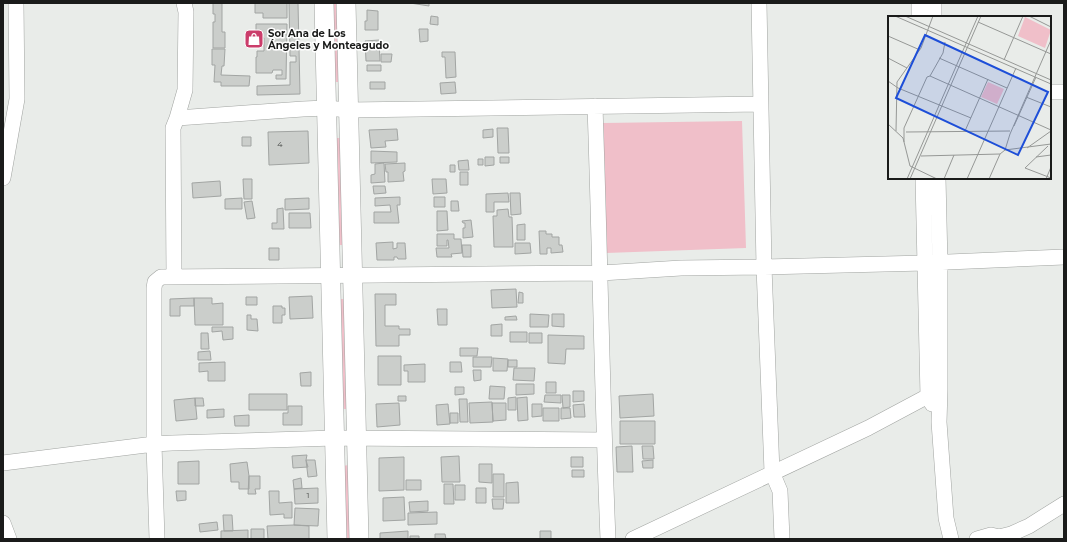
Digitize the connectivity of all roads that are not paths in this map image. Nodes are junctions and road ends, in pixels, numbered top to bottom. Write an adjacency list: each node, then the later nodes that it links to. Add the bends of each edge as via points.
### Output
1 (16, 3): 17 (street, via 18,99)
2 (184, 3): 16 (street, via 185,90)
3 (324, 3): 14 (street)
4 (346, 3): 15 (street)
5 (759, 3): 12 (street)
6 (919, 3): 8 (street)
7 (934, 3): 9 (street)
8 (919, 16)
9 (934, 16)
10 (1051, 92): 11 (street)
11 (1064, 92)
12 (761, 104): 13 (street); 24 (street)
13 (595, 106): 15 (street); 25 (street)
14 (326, 108): 15 (street); 16 (street, via 237,112); 26 (street)
15 (349, 110): 27 (street)
16 (178, 118): 28 (street, via 173,128)
17 (8, 120): 18 (street)
18 (3, 178)
19 (923, 179): 22 (street)
20 (938, 179): 23 (street)
21 (1064, 257): 23 (street)
22 (925, 263): 23 (street); 24 (street); 29 (street)
23 (940, 263): 30 (street)
24 (764, 267): 25 (street, via 681,268); 36 (street)
25 (601, 273): 27 (street); 33 (street)
26 (330, 276): 27 (street); 28 (street); 31 (street)
27 (353, 276): 32 (street)
28 (174, 277): 34 (street, via 161,277 155,282 154,288)
29 (928, 396): 30 (street); 36 (street, via 868,428)
30 (939, 422): 46 (street, via 946,518)
31 (335, 438): 32 (street); 34 (street); 41 (street)
32 (357, 439): 33 (street); 42 (street)
33 (604, 440): 43 (street)
34 (154, 444): 35 (street); 40 (street)
35 (3, 463)
36 (772, 472): 44 (street); 45 (street, via 780,491)
37 (1064, 504): 47 (street, via 1011,534)
38 (3, 523): 39 (street)
39 (9, 539)
40 (157, 539)
41 (337, 539)
42 (359, 539)
43 (608, 539)
44 (633, 539)
45 (782, 539)
46 (950, 539)
47 (977, 539)

